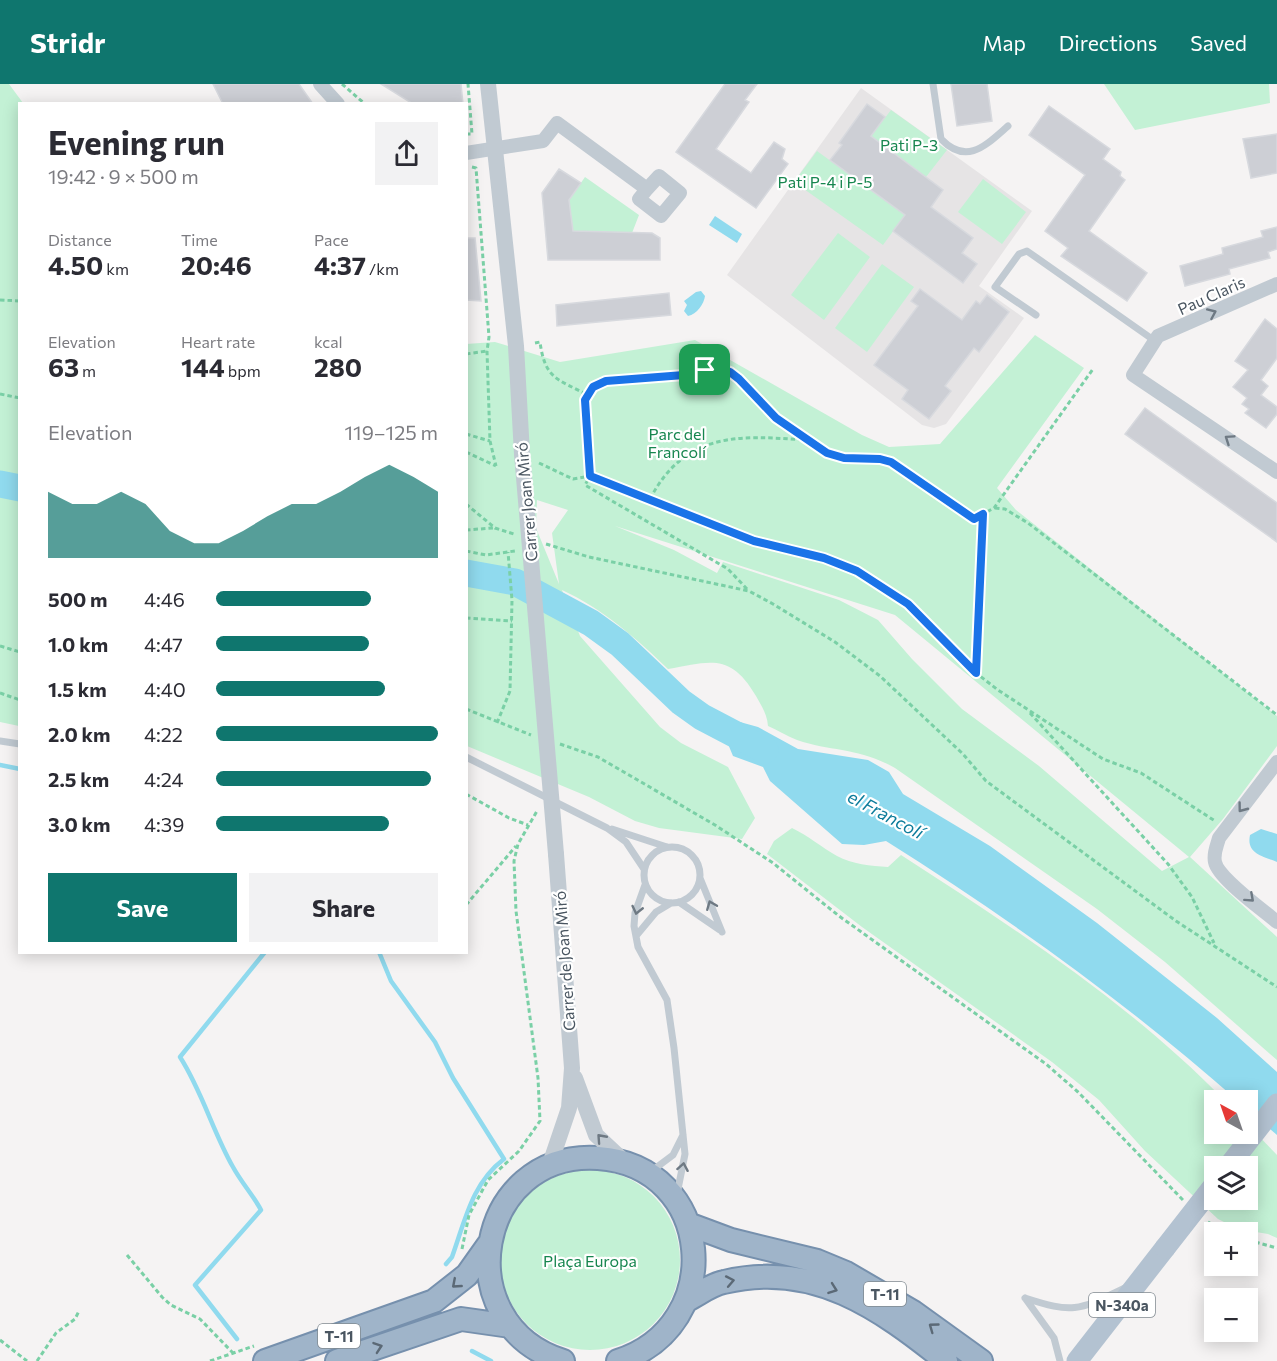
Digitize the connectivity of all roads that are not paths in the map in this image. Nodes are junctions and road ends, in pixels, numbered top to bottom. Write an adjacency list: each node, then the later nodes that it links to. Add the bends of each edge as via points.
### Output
1 (320, 84): 4 (street)
2 (488, 84): 6 (street, Carrer Joan Miró)
3 (933, 84): 5 (lane, via 941,139 946,145 972,152)
4 (336, 102)
5 (1008, 126)
6 (493, 150): 7 (street); 8 (street, via 543,141 557,123); 19 (street, Carrer Joan Miró, bridge, via 516,346)
7 (468, 153)
8 (647, 189)
9 (1277, 284): 11 (street, Pau Claris, one-way to 9)
10 (1036, 315): 11 (lane, via 995,287 1019,254 1027,251)
11 (1157, 338): 12 (street, one-way to 11, via 1133,375)
12 (1277, 472)
13 (0, 741): 14 (lane)
14 (18, 744)
15 (468, 758): 17 (lane)
16 (1277, 762): 24 (street, one-way to 24, via 1219,838 1214,853 1215,864)
17 (607, 828): 18 (lane); 20 (lane, via 626,842)
18 (669, 847): 20 (lane, via 653,854); 21 (lane, via 692,855)
19 (556, 854): 27 (street, Carrer de Joan Miró)
20 (644, 869): 22 (lane)
21 (700, 878): 23 (lane, via 693,893); 23 (lane, one-way to 21, via 722,932)
22 (645, 885): 23 (lane, via 656,898); 25 (lane, one-way to 25, via 635,913)
23 (675, 903): 25 (lane, via 656,912)
24 (1277, 922)
25 (636, 936): 28 (lane, via 646,965 667,1000)
26 (1277, 1104): 29 (main road)
27 (577, 1107): 30 (street); 31 (street, Carrer de Joan Miró, one-way to 27, via 596,1135)
28 (684, 1133): 31 (lane, via 673,1155); 33 (lane, one-way to 28, via 686,1154)
29 (1237, 1156)
30 (549, 1167): 31 (highway, T-11, via 582,1158 605,1159); 35 (highway, T-11, via 510,1197)
31 (638, 1169): 33 (highway)
32 (1204, 1198): 36 (main road, N-340a, bridge)
33 (675, 1200): 34 (highway)
34 (688, 1224): 37 (highway, via 694,1255); 45 (highway, T-11, one-way to 34, via 913,1312 846,1273)
35 (489, 1244): 38 (highway, T-11, via 493,1296); 40 (highway, T-11, one-way to 40, via 454,1287 434,1301)
36 (1140, 1281): 46 (lane, via 1083,1308 1059,1309 1025,1298 1054,1338); 47 (main road, N-340a)
37 (687, 1300): 39 (highway); 44 (highway, T-11, one-way to 44, via 722,1282 746,1278 776,1274 811,1282 868,1305)
38 (510, 1326): 41 (highway, T-11, one-way to 38, via 461,1319); 42 (highway, T-11, via 529,1345)
39 (655, 1351): 43 (highway, via 644,1350)
40 (260, 1353)
41 (337, 1361)
42 (563, 1361)
43 (618, 1361)
44 (946, 1361)
45 (981, 1361)
46 (1060, 1361)
47 (1077, 1361)

